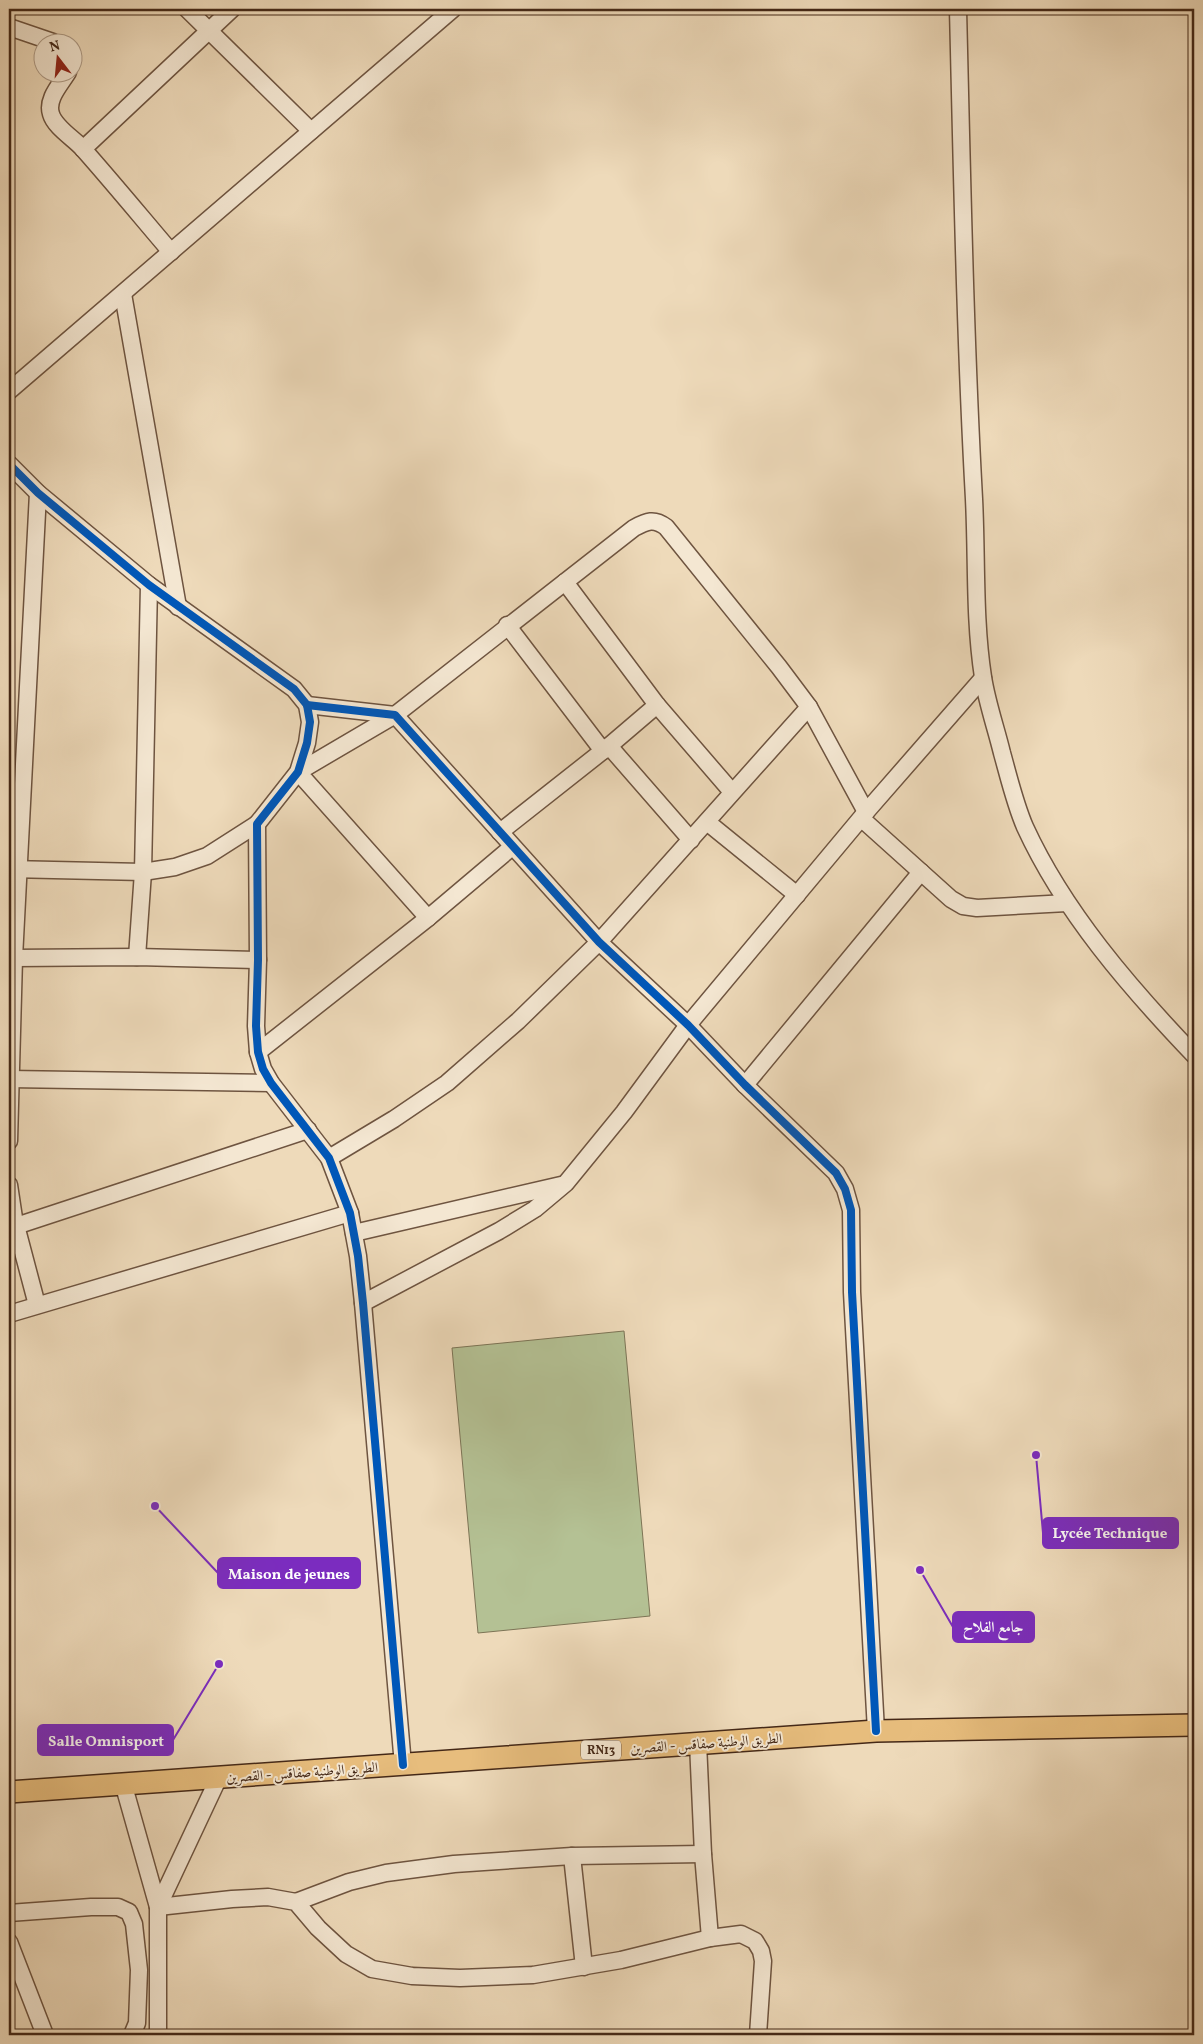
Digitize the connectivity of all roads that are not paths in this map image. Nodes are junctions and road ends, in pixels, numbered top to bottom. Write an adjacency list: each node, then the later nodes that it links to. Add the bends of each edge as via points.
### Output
1 (187, 9): 6 (street)
2 (232, 9): 6 (street)
3 (453, 9): 9 (street)
4 (958, 9): 20 (street, via 966,362)
5 (9, 27): 7 (street)
6 (209, 31): 9 (street); 10 (street)
7 (32, 35)
8 (61, 82): 10 (street, via 53,95 51,114)
9 (311, 131): 11 (street)
10 (83, 149): 11 (street)
11 (171, 252): 12 (street)
12 (123, 294): 13 (street); 18 (street)
13 (9, 391)
14 (9, 464): 15 (street)
15 (38, 493): 17 (street); 34 (street)
16 (565, 582): 19 (street); 21 (street); 23 (street, via 634,528 647,521 657,521 666,527)
17 (149, 585): 18 (street); 35 (street)
18 (178, 607): 22 (street, via 294,688)
19 (507, 625): 24 (street); 25 (street)
20 (983, 678): 28 (street); 38 (street, via 1024,826)
21 (656, 704): 25 (street); 27 (street)
22 (307, 705): 24 (street); 26 (street, via 310,722)
23 (809, 708): 27 (street); 28 (street)
24 (395, 715): 26 (street); 31 (street)
25 (606, 749): 31 (street); 32 (street)
26 (298, 772): 30 (street); 39 (street)
27 (732, 792): 29 (street)
28 (864, 816): 36 (street); 37 (street)
29 (707, 822): 32 (street); 37 (street)
30 (257, 824): 35 (street, via 207,856 190,863); 43 (street)
31 (500, 832): 33 (street)
32 (691, 840): 40 (street)
33 (512, 847): 39 (street); 40 (street)
34 (14, 869): 35 (street); 42 (street)
35 (143, 872): 41 (street)
36 (921, 872): 38 (street, via 963,906); 49 (street)
37 (797, 895): 44 (street)
38 (1067, 903): 46 (street, via 1118,969)
39 (428, 918): 45 (street)
40 (599, 942): 44 (street); 52 (street, via 518,1021 447,1083)
41 (137, 957): 42 (street); 43 (street)
42 (14, 958): 47 (street)
43 (258, 960): 45 (street)
44 (688, 1025): 49 (street); 53 (street, via 624,1112)
45 (258, 1052): 48 (street)
46 (1194, 1055)
47 (9, 1079): 48 (street); 51 (street)
48 (272, 1083): 50 (street)
49 (745, 1085): 62 (street, via 836,1173 846,1189 851,1210 852,1292)
50 (308, 1130): 52 (street); 56 (street)
51 (9, 1141)
52 (329, 1158): 55 (street)
53 (566, 1183): 57 (street); 58 (street, via 535,1209 499,1231)
54 (9, 1185): 56 (street)
55 (350, 1213): 57 (street); 59 (street)
56 (16, 1226): 59 (street)
57 (354, 1233): 58 (street)
58 (364, 1303): 64 (street)
59 (38, 1305): 60 (street)
60 (9, 1314)
61 (1194, 1725): 62 (main road, الطريق الوطنية صفاقس - القصرين / RN13)
62 (876, 1731): 63 (main road, الطريق الوطنية صفاقس - القصرين / RN13)
63 (698, 1743): 64 (main road, الطريق الوطنية صفاقس - القصرين / RN13); 68 (street)
64 (402, 1765): 65 (main road, الطريق الوطنية صفاقس - القصرين / RN13)
65 (219, 1777): 66 (main road, الطريق الوطنية صفاقس - القصرين / RN13); 71 (street)
66 (122, 1783): 67 (main road, الطريق الوطنية صفاقس - القصرين / RN13); 71 (street)
67 (9, 1792)
68 (703, 1854): 69 (street); 73 (street)
69 (572, 1856): 70 (street, via 454,1864 386,1873 349,1882); 75 (street)
70 (296, 1902): 71 (street, via 268,1897); 75 (street, via 346,1954 372,1969 412,1976 460,1978 533,1975)
71 (158, 1907): 78 (street)
72 (9, 1913): 77 (street, via 91,1907 118,1907 129,1912 134,1924 139,1970 136,2023)
73 (710, 1938): 75 (street); 79 (street, via 741,1934 755,1942 761,1951)
74 (9, 1942): 76 (street)
75 (584, 1967)
76 (45, 2035)
77 (132, 2035)
78 (158, 2035)
79 (758, 2035)

